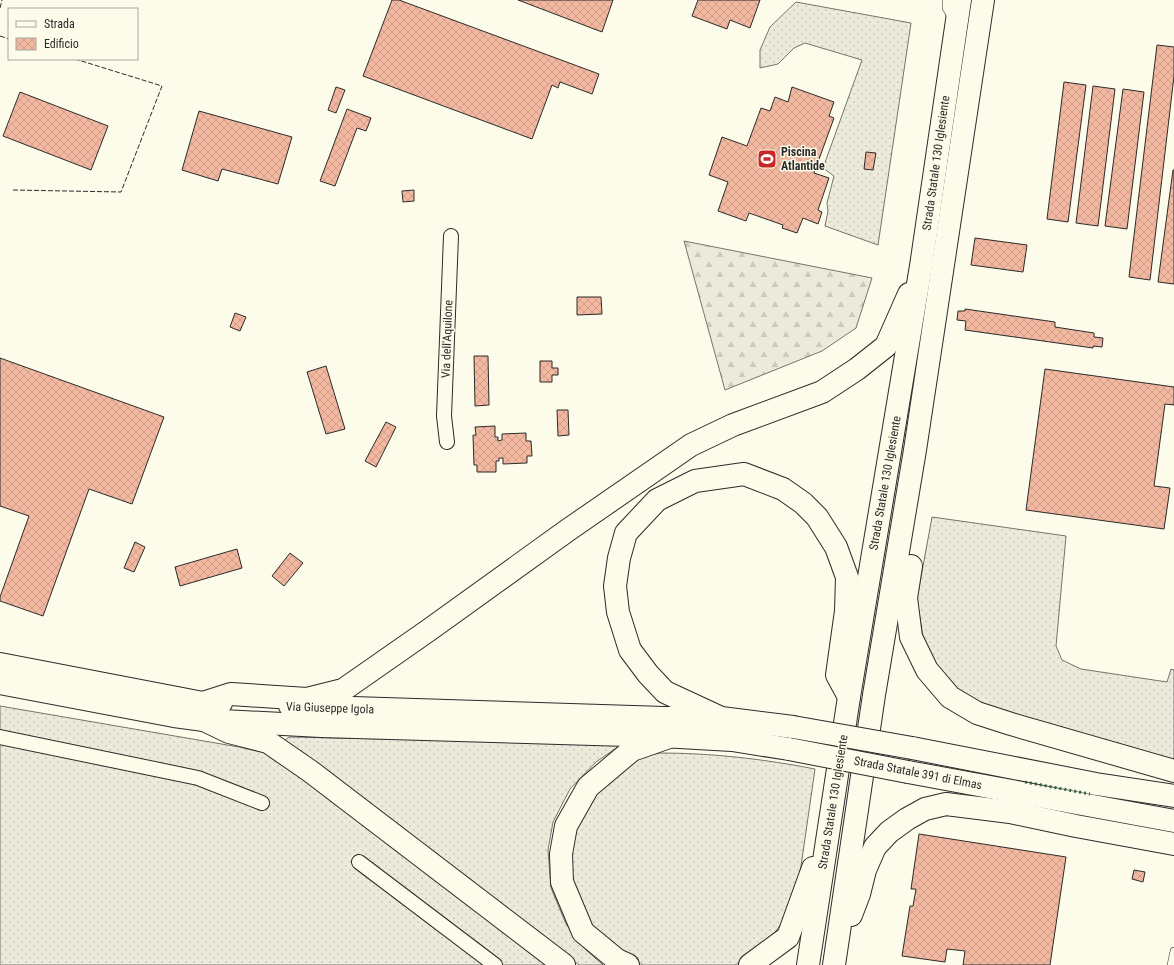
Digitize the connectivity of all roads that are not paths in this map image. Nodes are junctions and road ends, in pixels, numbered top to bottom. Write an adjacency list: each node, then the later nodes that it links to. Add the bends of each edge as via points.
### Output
1 (946, 0): 4 (lane, via 946,8)
2 (960, 0): 4 (main road, Strada Statale 130 Iglesiente)
3 (983, 0): 8 (main road, Strada Statale 130 Iglesiente)
4 (956, 25): 6 (main road, Strada Statale 130 Iglesiente)
5 (451, 236): 7 (street, Via dell'Aquilone, via 444,416)
6 (921, 266): 11 (main road, Strada Statale 130 Iglesiente); 12 (main road, via 886,346 857,369 822,392 733,425 691,445 343,690 307,698 231,694)
7 (447, 442)
8 (915, 450): 16 (main road, via 921,491 906,598 911,637 927,670 950,697 977,713); 24 (main road, Strada Statale 130 Iglesiente, via 874,695)
9 (0, 664): 12 (main road, Via Giuseppe Igola)
10 (0, 683): 12 (main road, Via Giuseppe Igola, via 174,716)
11 (849, 697): 13 (main road, via 837,675 846,611 847,577 836,547 817,517 783,489 744,474 695,481 657,500 626,533 615,586 618,612 630,650 652,679 665,692); 20 (main road, Strada Statale 130 Iglesiente)
12 (203, 712): 14 (main road, Via Giuseppe Igola, via 326,708); 26 (main road, via 229,732 268,742 310,771)
13 (721, 718): 14 (main road, Strada Statale 391 di Elmas); 17 (main road, Strada Statale 391 di Elmas, bridge, via 792,727 1096,784)
14 (666, 730): 19 (main road, Strada Statale 391 di Elmas, bridge, via 789,749); 27 (main road, via 632,750 588,787 566,826 561,854 562,882 583,932 617,960)
15 (0, 736): 18 (street, via 198,778)
16 (1174, 771)
17 (1174, 796)
18 (262, 803)
19 (1174, 821)
20 (830, 824): 28 (main road, via 788,936); 29 (main road, Strada Statale 130 Iglesiente)
21 (1174, 844): 24 (main road, via 1010,812 946,804 925,809 889,832 875,847)
22 (359, 862): 25 (street)
23 (1174, 951): 30 (lane)
24 (834, 961)
25 (495, 965)
26 (564, 965)
27 (628, 965)
28 (750, 965)
29 (808, 965)
30 (1171, 965)

